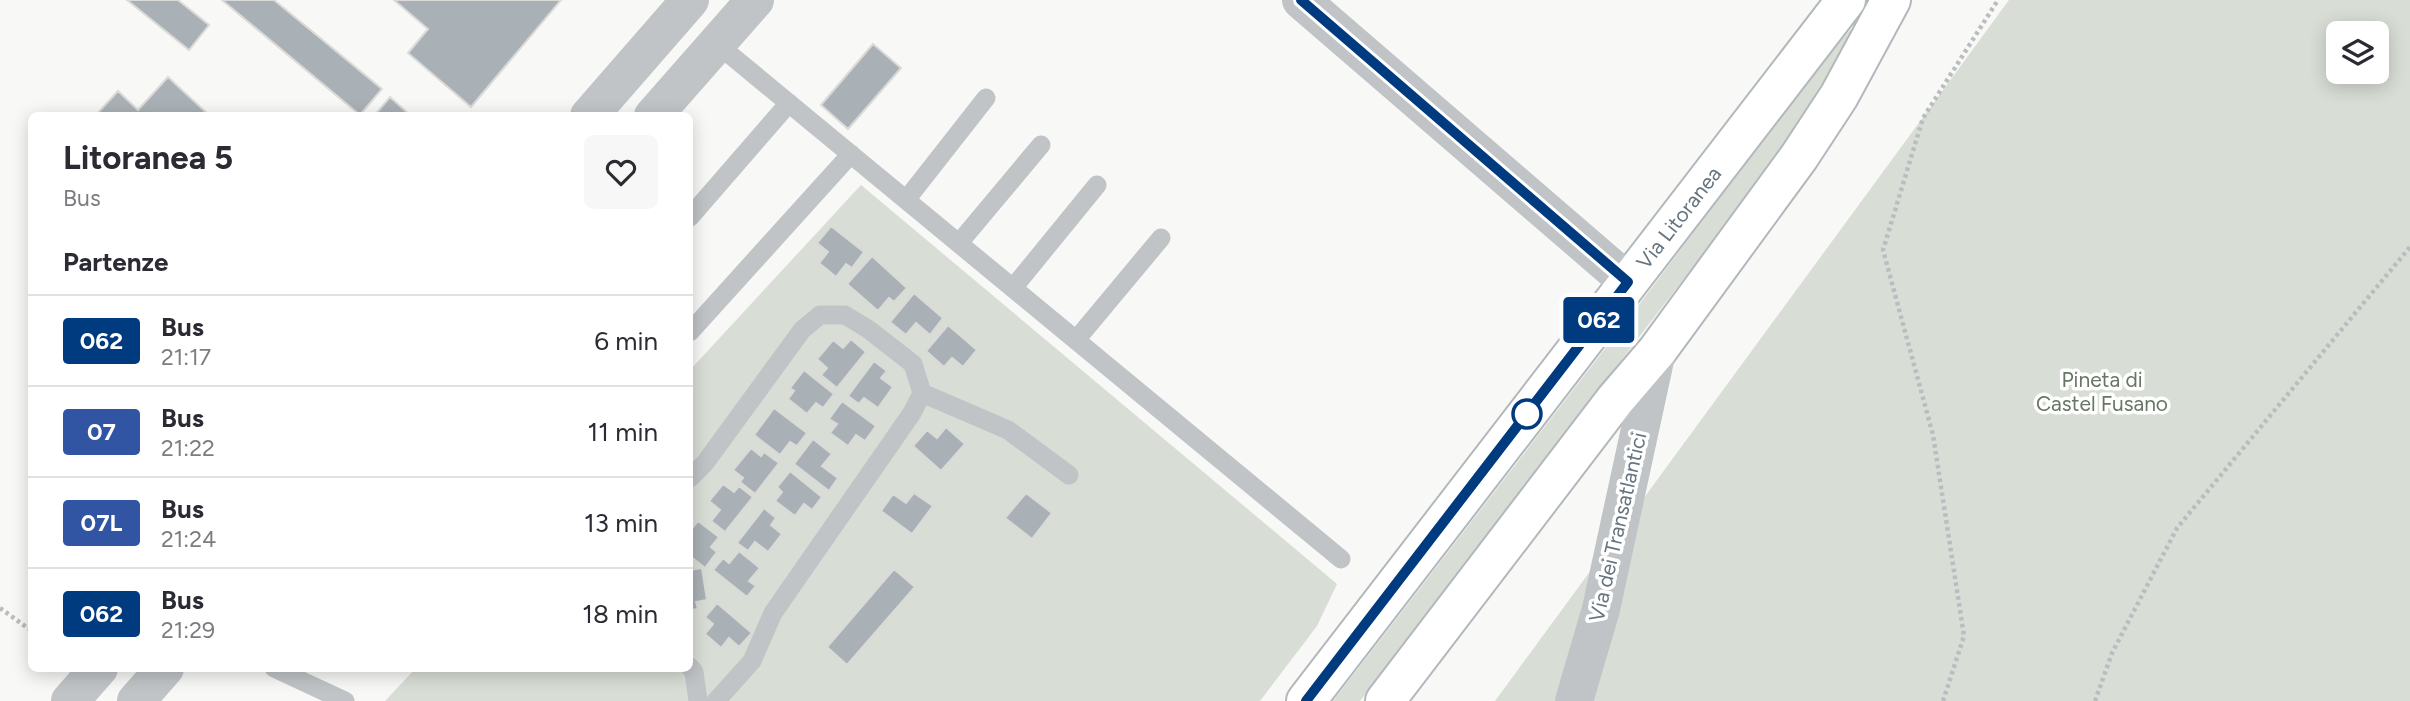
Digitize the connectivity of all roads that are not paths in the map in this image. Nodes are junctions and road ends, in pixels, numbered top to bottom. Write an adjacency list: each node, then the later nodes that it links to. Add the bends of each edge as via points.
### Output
1 (755, 0): 6 (street)
2 (1301, 0): 18 (street)
3 (1846, 0): 18 (main road, Via Litoranea)
4 (1891, 0): 22 (main road, via 1839,96 1799,157)
5 (684, 7): 6 (street); 9 (street)
6 (716, 43): 8 (lane); 10 (street)
7 (986, 98): 14 (lane)
8 (789, 103): 12 (lane); 15 (lane)
9 (592, 112)
10 (656, 112)
11 (1041, 145): 17 (lane)
12 (851, 154): 14 (lane); 20 (lane)
13 (1097, 185): 19 (lane)
14 (906, 200): 17 (lane)
15 (693, 214)
16 (1161, 238): 21 (lane)
17 (958, 243): 19 (lane)
18 (1628, 282): 36 (main road, Via Litoranea)
19 (1013, 288): 21 (lane)
20 (693, 329)
21 (1076, 341): 26 (lane)
22 (1657, 351): 37 (main road); 38 (street, Via dei Transatlantici, via 1601,609)
23 (922, 393): 24 (lane, via 913,364 868,329 845,315 820,315 802,330); 25 (lane, via 1009,430); 35 (lane, via 773,613 752,661)
24 (693, 475)
25 (1069, 475)
26 (1341, 559)
27 (693, 671): 34 (lane)
28 (95, 672): 31 (street)
29 (161, 672): 32 (street)
30 (283, 672): 33 (lane)
31 (70, 701)
32 (136, 701)
33 (345, 701)
34 (698, 701)
35 (716, 701)
36 (1306, 701)
37 (1385, 701)
38 (1574, 701)

